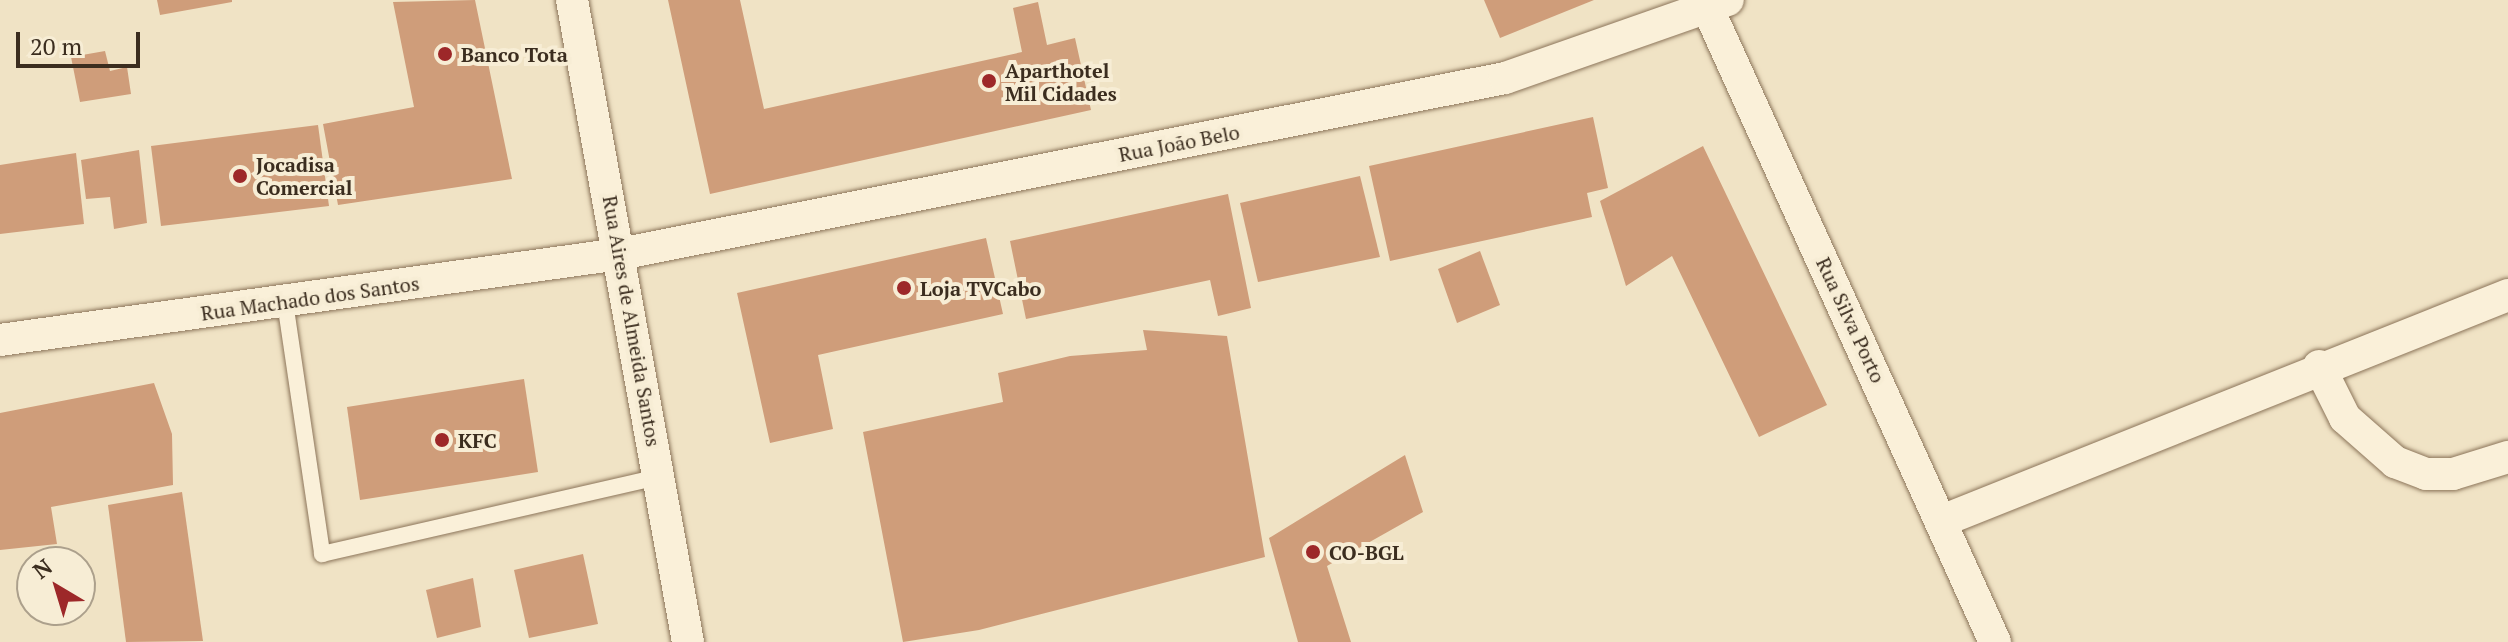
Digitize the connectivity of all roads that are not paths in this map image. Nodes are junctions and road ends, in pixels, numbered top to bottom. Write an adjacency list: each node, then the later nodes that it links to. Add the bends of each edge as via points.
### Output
1 (572, 0): 3 (street, Rua Aires de Almeida Santos)
2 (1713, 3): 3 (street, Rua João Belo, via 1505,78); 10 (street, Rua Silva Porto)
3 (620, 254): 5 (street, Rua Machado dos Santos); 9 (street, Rua Aires de Almeida Santos)
4 (2508, 295): 7 (street)
5 (285, 302): 6 (street, Rua Machado dos Santos); 9 (lane, via 322,554)
6 (0, 340)
7 (2319, 366): 8 (street, via 2345,418 2395,462 2426,474 2453,474); 10 (street)
8 (2508, 457)
9 (659, 477): 11 (street, Rua Aires de Almeida Santos)
10 (1944, 520): 12 (street, Rua Silva Porto)
11 (688, 642)
12 (1995, 642)

